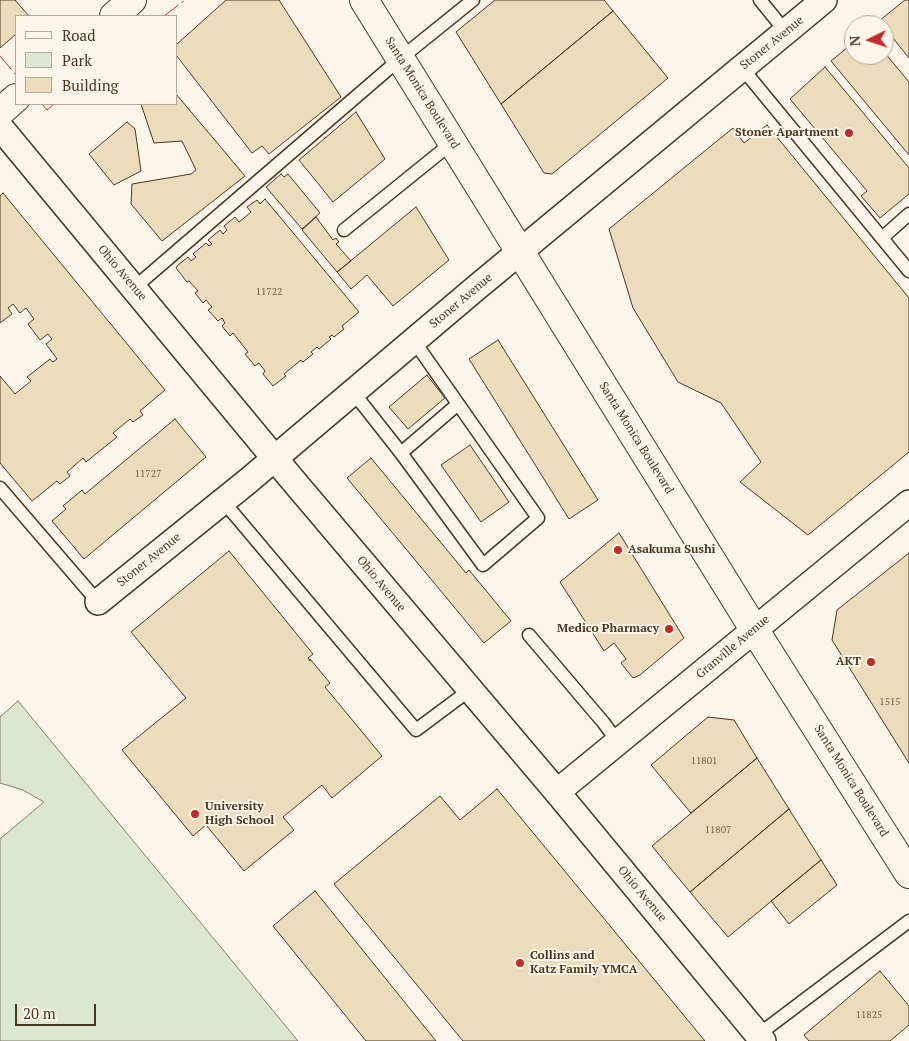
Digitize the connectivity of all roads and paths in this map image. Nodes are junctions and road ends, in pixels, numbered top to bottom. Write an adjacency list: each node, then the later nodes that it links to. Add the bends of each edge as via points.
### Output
1 (132, 0): 6 (main road)
2 (364, 0): 8 (main road, Santa Monica Boulevard)
3 (473, 0): 8 (lane)
4 (760, 0): 7 (lane)
5 (824, 0): 7 (street, Stoner Avenue)
6 (115, 15)
7 (786, 32): 9 (street, Stoner Avenue)
8 (401, 58): 13 (main road, Santa Monica Boulevard); 19 (lane)
9 (742, 68): 16 (lane); 17 (street, Stoner Avenue)
10 (15, 99): 11 (main road)
11 (0, 112)
12 (0, 126): 19 (street, Ohio Avenue)
13 (452, 142): 15 (lane); 17 (main road, Santa Monica Boulevard)
14 (909, 214): 16 (lane)
15 (344, 230)
16 (882, 238): 18 (lane)
17 (520, 252): 20 (street, Stoner Avenue); 29 (main road, Santa Monica Boulevard)
18 (909, 271)
19 (134, 288): 24 (street, Ohio Avenue)
20 (414, 341): 21 (street, Stoner Avenue); 22 (lane)
21 (353, 392): 23 (lane); 24 (street, Stoner Avenue)
22 (458, 404): 23 (lane); 23 (lane, via 538,518 483,565)
23 (401, 453)
24 (275, 458): 26 (street, Stoner Avenue); 31 (street, Ohio Avenue)
25 (0, 488): 28 (lane)
26 (222, 501): 28 (street, Stoner Avenue); 31 (lane, via 416,730)
27 (909, 502): 29 (street, Granville Avenue)
28 (98, 602)
29 (754, 629): 32 (street, Granville Avenue); 34 (main road, Santa Monica Boulevard)
30 (529, 635): 32 (lane)
31 (471, 689): 33 (street, Ohio Avenue)
32 (618, 742): 33 (street, Granville Avenue)
33 (557, 792): 36 (street, Ohio Avenue)
34 (909, 874)
35 (909, 921): 36 (lane)
36 (761, 1038)

